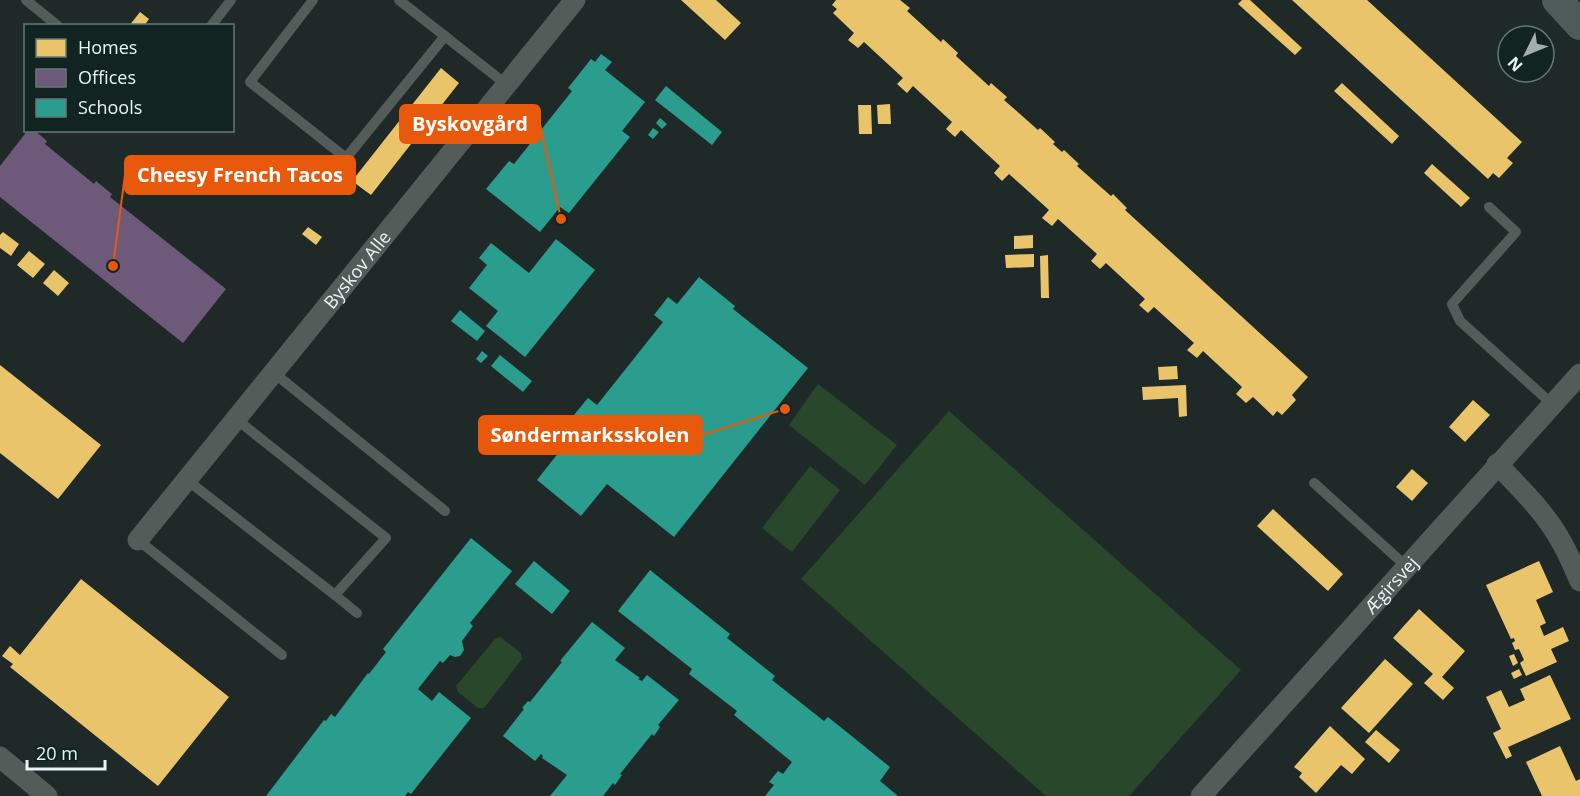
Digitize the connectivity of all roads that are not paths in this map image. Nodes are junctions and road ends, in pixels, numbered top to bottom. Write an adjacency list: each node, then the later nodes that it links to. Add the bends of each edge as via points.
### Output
1 (26, 0): 7 (lane)
2 (231, 0): 8 (lane)
3 (313, 0): 10 (lane, via 250,82 346,158)
4 (399, 0): 10 (lane)
5 (575, 0): 11 (street, Byskov Alle)
6 (1557, 0): 9 (main road)
7 (56, 24)
8 (213, 24)
9 (1580, 25)
10 (446, 36): 11 (lane)
11 (507, 85): 13 (street, Byskov Alle)
12 (1489, 207): 15 (lane, via 1516,232 1452,304 1460,321)
13 (274, 373): 16 (street, Byskov Alle); 20 (lane)
14 (1580, 374): 15 (street, Ægirsvej)
15 (1552, 404): 17 (street, Ægirsvej)
16 (236, 419): 18 (street, Byskov Alle); 24 (lane, via 386,538)
17 (1497, 464): 22 (street, Ægirsvej); 23 (street, via 1549,522)
18 (187, 480): 21 (street, Byskov Alle); 24 (lane)
19 (1314, 483): 22 (lane)
20 (445, 511)
21 (138, 540): 26 (lane)
22 (1406, 566): 29 (street, Ægirsvej)
23 (1580, 581)
24 (335, 595): 25 (lane)
25 (357, 613)
26 (282, 656)
27 (0, 758): 28 (street)
28 (47, 796)
29 (1201, 796)

